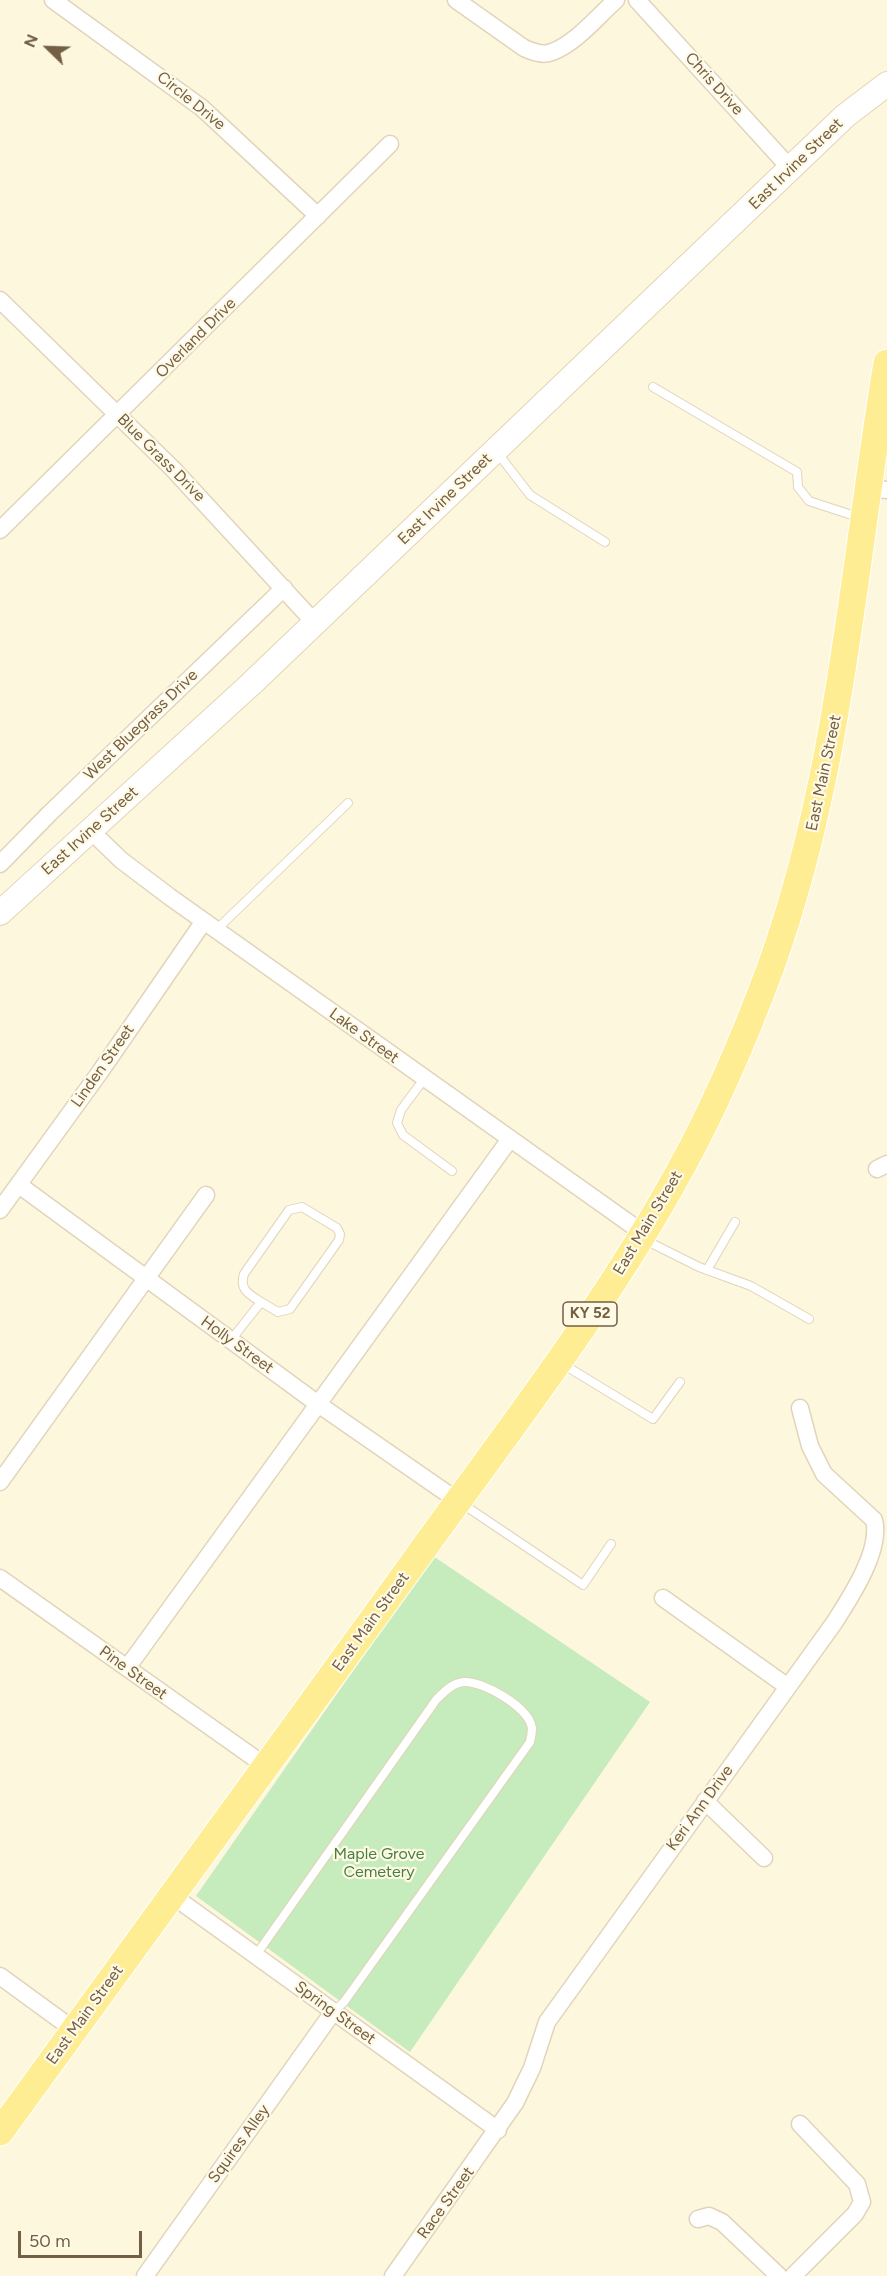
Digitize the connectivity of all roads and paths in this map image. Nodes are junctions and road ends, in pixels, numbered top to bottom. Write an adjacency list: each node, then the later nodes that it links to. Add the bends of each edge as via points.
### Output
1 (53, 0): 8 (street, Circle Drive, via 202,108)
2 (456, 0): 3 (street, via 537,53 551,53)
3 (616, 0)
4 (637, 0): 7 (street, Chris Drive)
5 (887, 84): 7 (street, East Irvine Street, via 845,116)
6 (390, 144): 8 (street, Overland Drive)
7 (790, 168): 13 (street, East Irvine Street)
8 (318, 216): 12 (street, Overland Drive)
9 (0, 300): 12 (street, Blue Grass Drive)
10 (887, 363): 14 (main road, East Main Street / KY 52)
11 (653, 387): 15 (lane, via 797,472 798,487 809,501)
12 (119, 415): 16 (street, Overland Drive); 18 (street, Blue Grass Drive)
13 (496, 450): 17 (lane, via 531,495); 19 (street, East Irvine Street)
14 (878, 489): 15 (main road, East Main Street / KY 52)
15 (865, 519): 32 (main road, East Main Street / KY 52, via 831,747 788,916 753,1014 713,1106)
16 (0, 530)
17 (605, 542)
18 (284, 588): 19 (street, Blue Grass Drive); 22 (street, West Bluegrass Drive)
19 (315, 623): 21 (street, East Irvine Street)
20 (348, 803): 24 (lane)
21 (91, 831): 23 (street, East Irvine Street); 24 (street, Lake Street, via 121,860)
22 (0, 864)
23 (0, 913)
24 (210, 926): 25 (street, Lake Street); 28 (street, Linden Street)
25 (424, 1079): 26 (street, Lake Street); 27 (lane, via 400,1110 397,1123 404,1135)
26 (510, 1139): 32 (street, Lake Street); 40 (street)
27 (452, 1172)
28 (19, 1185): 30 (street, Linden Street); 34 (street, Holly Street)
29 (206, 1195): 34 (street)
30 (0, 1210)
31 (735, 1222): 33 (lane)
32 (641, 1235): 33 (lane); 38 (main road, East Main Street / KY 52)
33 (707, 1270): 36 (lane, via 752,1286)
34 (147, 1278): 37 (street, Holly Street); 42 (street)
35 (261, 1302): 35 (lane, via 244,1290 241,1283 289,1209 302,1207 337,1228 339,1240 290,1309 278,1312); 37 (lane)
36 (809, 1319)
37 (231, 1340): 40 (street, Holly Street)
38 (558, 1361): 39 (lane, via 653,1419); 43 (main road, East Main Street / KY 52)
39 (680, 1382)
40 (318, 1404): 43 (street, Holly Street); 47 (street)
41 (800, 1408): 48 (street, Keri Ann Drive, via 824,1474 874,1520 877,1530 844,1607)
42 (0, 1482)
43 (458, 1501): 44 (lane, via 583,1585); 49 (main road, East Main Street / KY 52)
44 (610, 1544)
45 (0, 1578): 47 (street, Pine Street)
46 (663, 1598): 48 (street)
47 (127, 1668): 49 (street, Pine Street)
48 (788, 1687): 50 (street, Keri Ann Drive)
49 (267, 1767): 52 (main road, East Main Street / KY 52)
50 (705, 1802): 51 (street); 58 (street, Keri Ann Drive, via 547,2022 526,2084)
51 (764, 1858)
52 (173, 1896): 53 (street, Spring Street); 56 (main road, East Main Street / KY 52)
53 (256, 1955): 55 (street, Spring Street); 55 (lane, via 443,1693 465,1682 488,1688 509,1700 532,1727 530,1742)
54 (0, 1976): 56 (street)
55 (333, 2012): 58 (street, Spring Street); 61 (street, Squires Alley)
56 (74, 2030): 59 (main road, East Main Street / KY 52)
57 (800, 2124): 64 (street, via 857,2184 862,2202 855,2214)
58 (498, 2130): 62 (street, Race Street)
59 (0, 2132)
60 (698, 2219): 63 (street, via 709,2216 722,2222)
61 (145, 2276)
62 (393, 2276)
63 (778, 2276)
64 (793, 2276)

